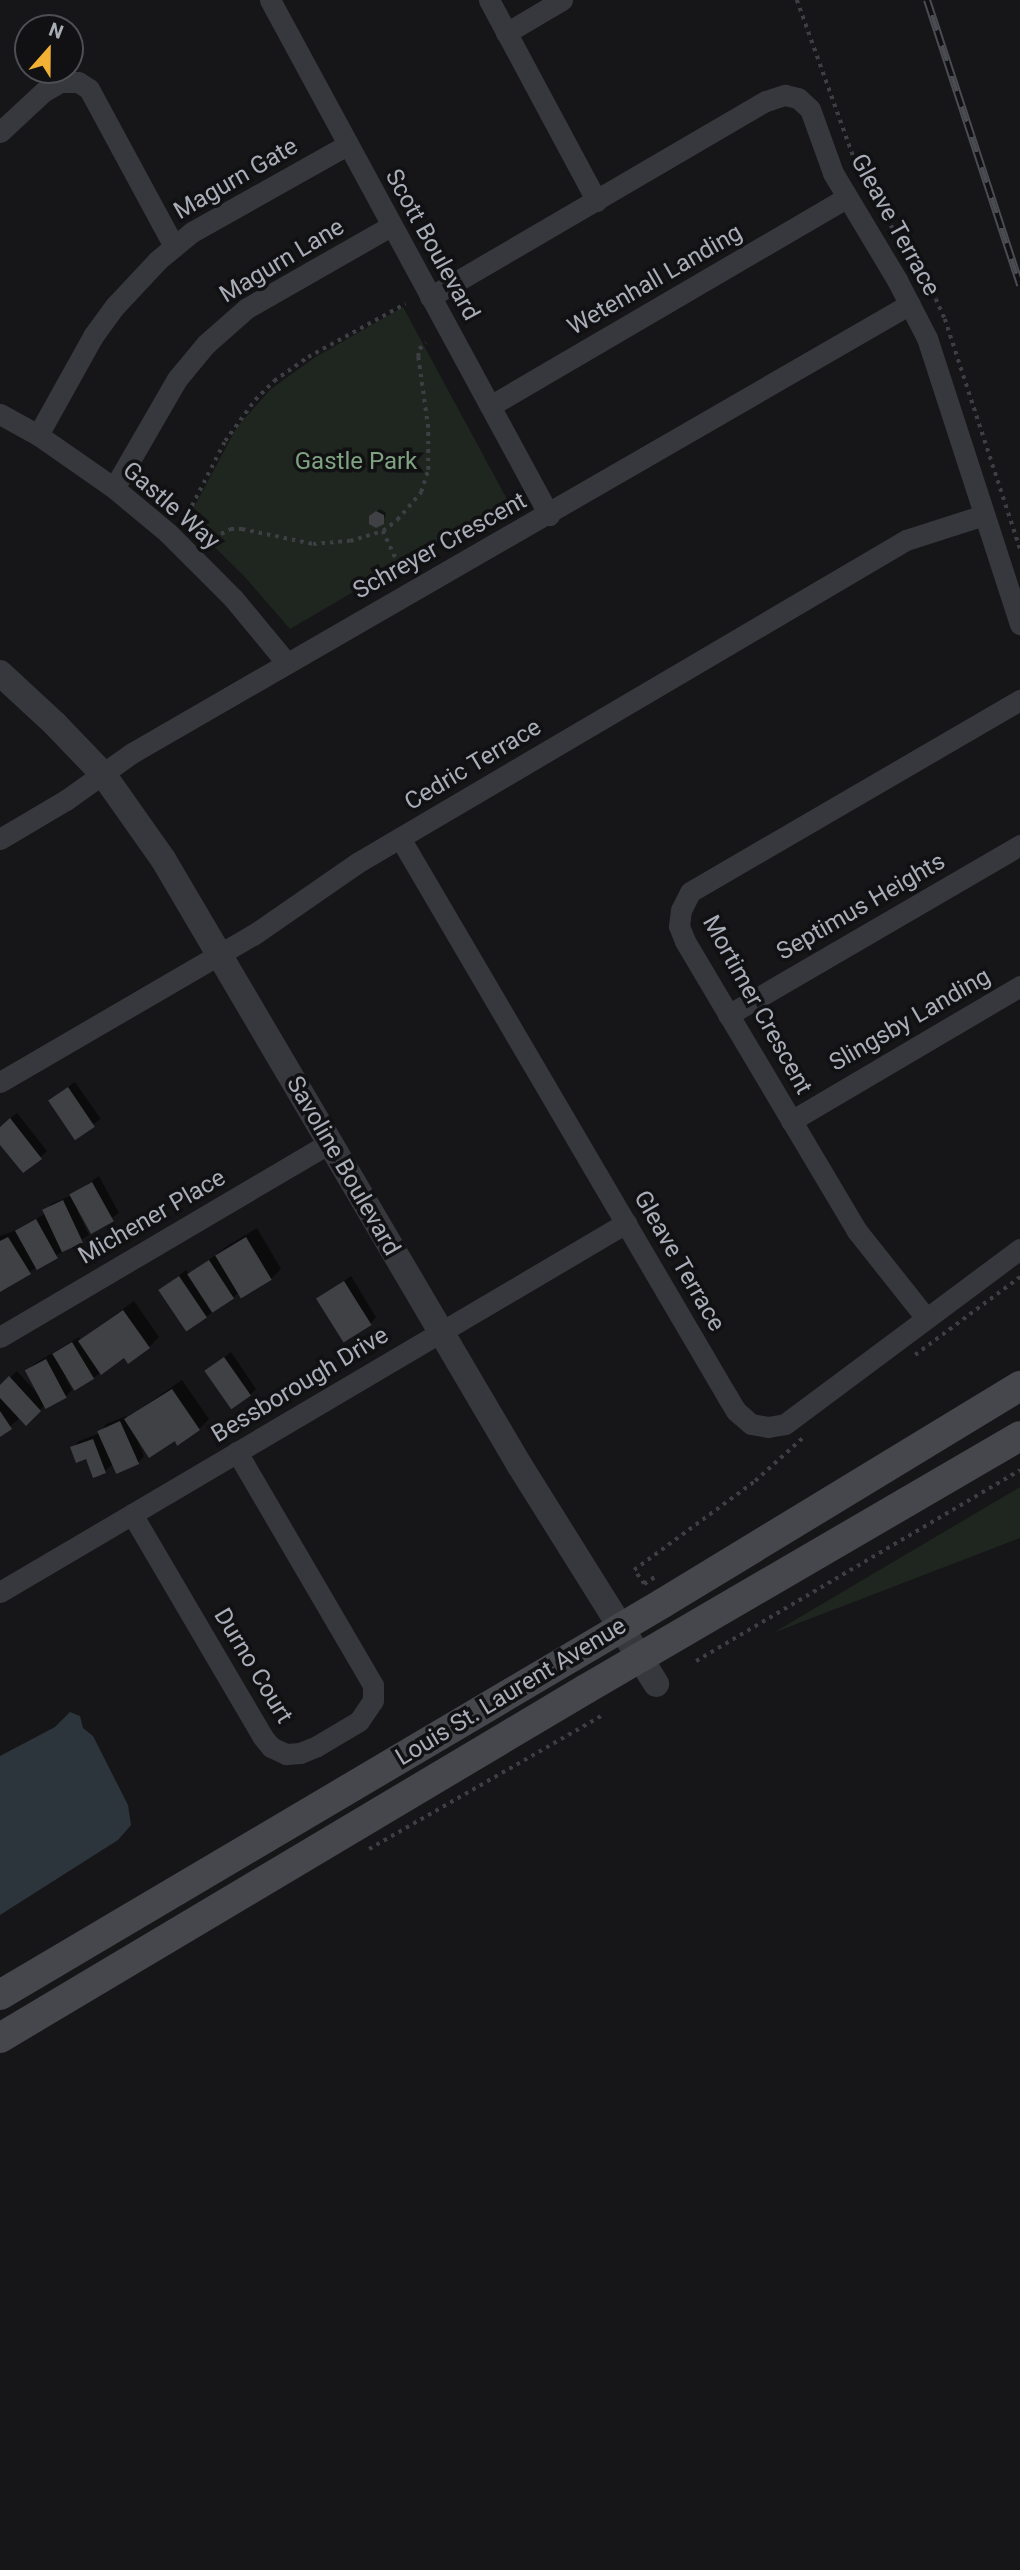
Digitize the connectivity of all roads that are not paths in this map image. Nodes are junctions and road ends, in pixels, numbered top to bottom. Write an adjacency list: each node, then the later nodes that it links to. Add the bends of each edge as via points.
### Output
1 (270, 0): 6 (street, Scott Boulevard)
2 (489, 0): 4 (street)
3 (562, 0): 4 (street)
4 (506, 33): 8 (street)
5 (0, 132): 10 (street, via 60,82 78,82 89,89)
6 (347, 145): 9 (street, Scott Boulevard); 10 (street, Magurn Gate)
7 (846, 198): 8 (street, Gleave Terrace, via 810,108 785,95 766,100); 12 (street, Gleave Terrace); 13 (street, Wetenhall Landing)
8 (597, 201): 11 (street, Gleave Terrace)
9 (391, 226): 11 (street, Scott Boulevard); 16 (street, Magurn Lane, via 262,298 206,344 177,379)
10 (174, 246): 15 (street, Magurn Gate, via 100,326)
11 (430, 297): 13 (street, Scott Boulevard)
12 (910, 304): 17 (street, Schreyer Crescent); 18 (street, Gleave Terrace, via 933,354)
13 (490, 406): 17 (street, Scott Boulevard)
14 (0, 414): 15 (street, Gastle Way)
15 (38, 435): 16 (street, Gastle Way)
16 (114, 488): 20 (street, Gastle Way, via 196,559)
17 (549, 514): 20 (street, Schreyer Crescent)
18 (984, 515): 19 (street, Gleave Terrace); 24 (street, Cedric Terrace, via 905,540)
19 (1020, 624)
20 (286, 663): 23 (street, Schreyer Crescent)
21 (0, 673): 23 (street, Savoline Boulevard)
22 (1020, 700): 29 (street, Mortimer Crescent, via 690,892 679,926)
23 (103, 774): 25 (street, Schreyer Crescent); 27 (street, Savoline Boulevard, via 163,859)
24 (400, 838): 27 (street, Cedric Terrace); 33 (street, Gleave Terrace)
25 (0, 839)
26 (1020, 845): 29 (street, Septimus Heights)
27 (219, 954): 30 (street, Cedric Terrace); 32 (street, Savoline Boulevard)
28 (1020, 986): 31 (street, Slingsby Landing)
29 (729, 1014): 31 (street, Mortimer Crescent)
30 (0, 1082)
31 (791, 1121): 35 (street, Mortimer Crescent, via 857,1231)
32 (330, 1143): 36 (street, Savoline Boulevard); 37 (street, Michener Place)
33 (626, 1223): 35 (street, Gleave Terrace, via 736,1411 751,1424 785,1424); 36 (street, Bessborough Drive)
34 (1020, 1249): 35 (street, Gleave Terrace)
35 (926, 1318)
36 (440, 1332): 40 (street, Bessborough Drive); 43 (street, Savoline Boulevard)
37 (0, 1337)
38 (1020, 1386): 43 (main road, Louis St. Laurent Avenue)
39 (1020, 1436): 44 (main road, Louis St. Laurent Avenue)
40 (237, 1452): 41 (street, Bessborough Drive); 41 (street, Durno Court, via 373,1685 373,1700 359,1721 317,1746 286,1754 262,1736)
41 (132, 1514): 42 (street, Bessborough Drive)
42 (0, 1592)
43 (622, 1627): 44 (street, Savoline Boulevard); 46 (main road, Louis St. Laurent Avenue)
44 (640, 1657): 45 (street, Savoline Boulevard); 47 (main road, Louis St. Laurent Avenue)
45 (656, 1684)
46 (0, 1995)
47 (0, 2038)

